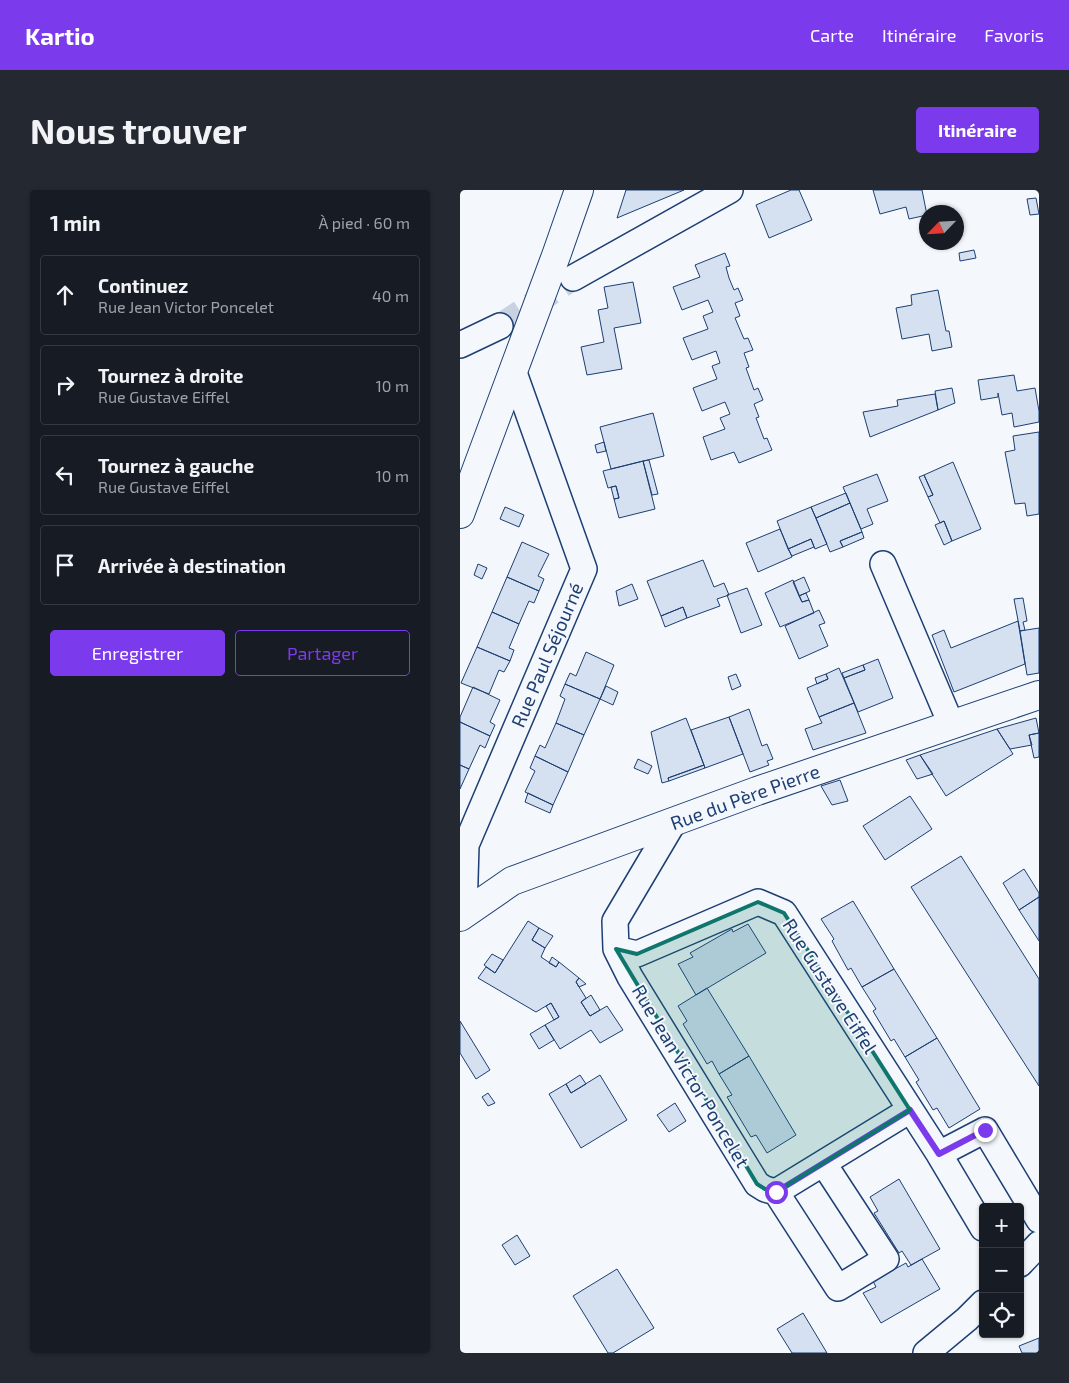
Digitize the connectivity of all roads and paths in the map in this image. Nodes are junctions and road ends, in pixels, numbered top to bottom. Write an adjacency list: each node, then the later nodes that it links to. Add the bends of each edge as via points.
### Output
1 (579, 190): 6 (street)
2 (730, 190): 3 (street)
3 (574, 278)
4 (500, 326): 5 (street)
5 (460, 345)
6 (514, 370): 7 (street); 12 (street, Rue Paul Séjourné, via 584,569 466,845)
7 (460, 514)
8 (883, 564): 10 (street)
9 (1039, 695): 10 (street, Rue du Père Pierre)
10 (951, 724): 11 (street, Rue du Père Pierre)
11 (673, 823): 12 (street, Rue du Père Pierre, via 512,881); 13 (street, via 615,921)
12 (462, 915)
13 (616, 949): 14 (street, Rue Gustave Eiffel, via 637,954 758,902 784,913); 17 (street, Rue Jean Victor Poncelet, via 757,1184)
14 (910, 1110): 15 (street, Rue Gustave Eiffel); 16 (street)
15 (939, 1154): 18 (street, via 985,1130); 19 (street, Rue Gustave Eiffel)
16 (824, 1164): 17 (street); 17 (street, Rue Jean Victor Poncelet, via 886,1260 838,1288)
17 (776, 1192)
18 (1039, 1220)
19 (979, 1221)
20 (1039, 1244): 21 (street)
21 (1024, 1260)
22 (979, 1307): 23 (street)
23 (926, 1353)

